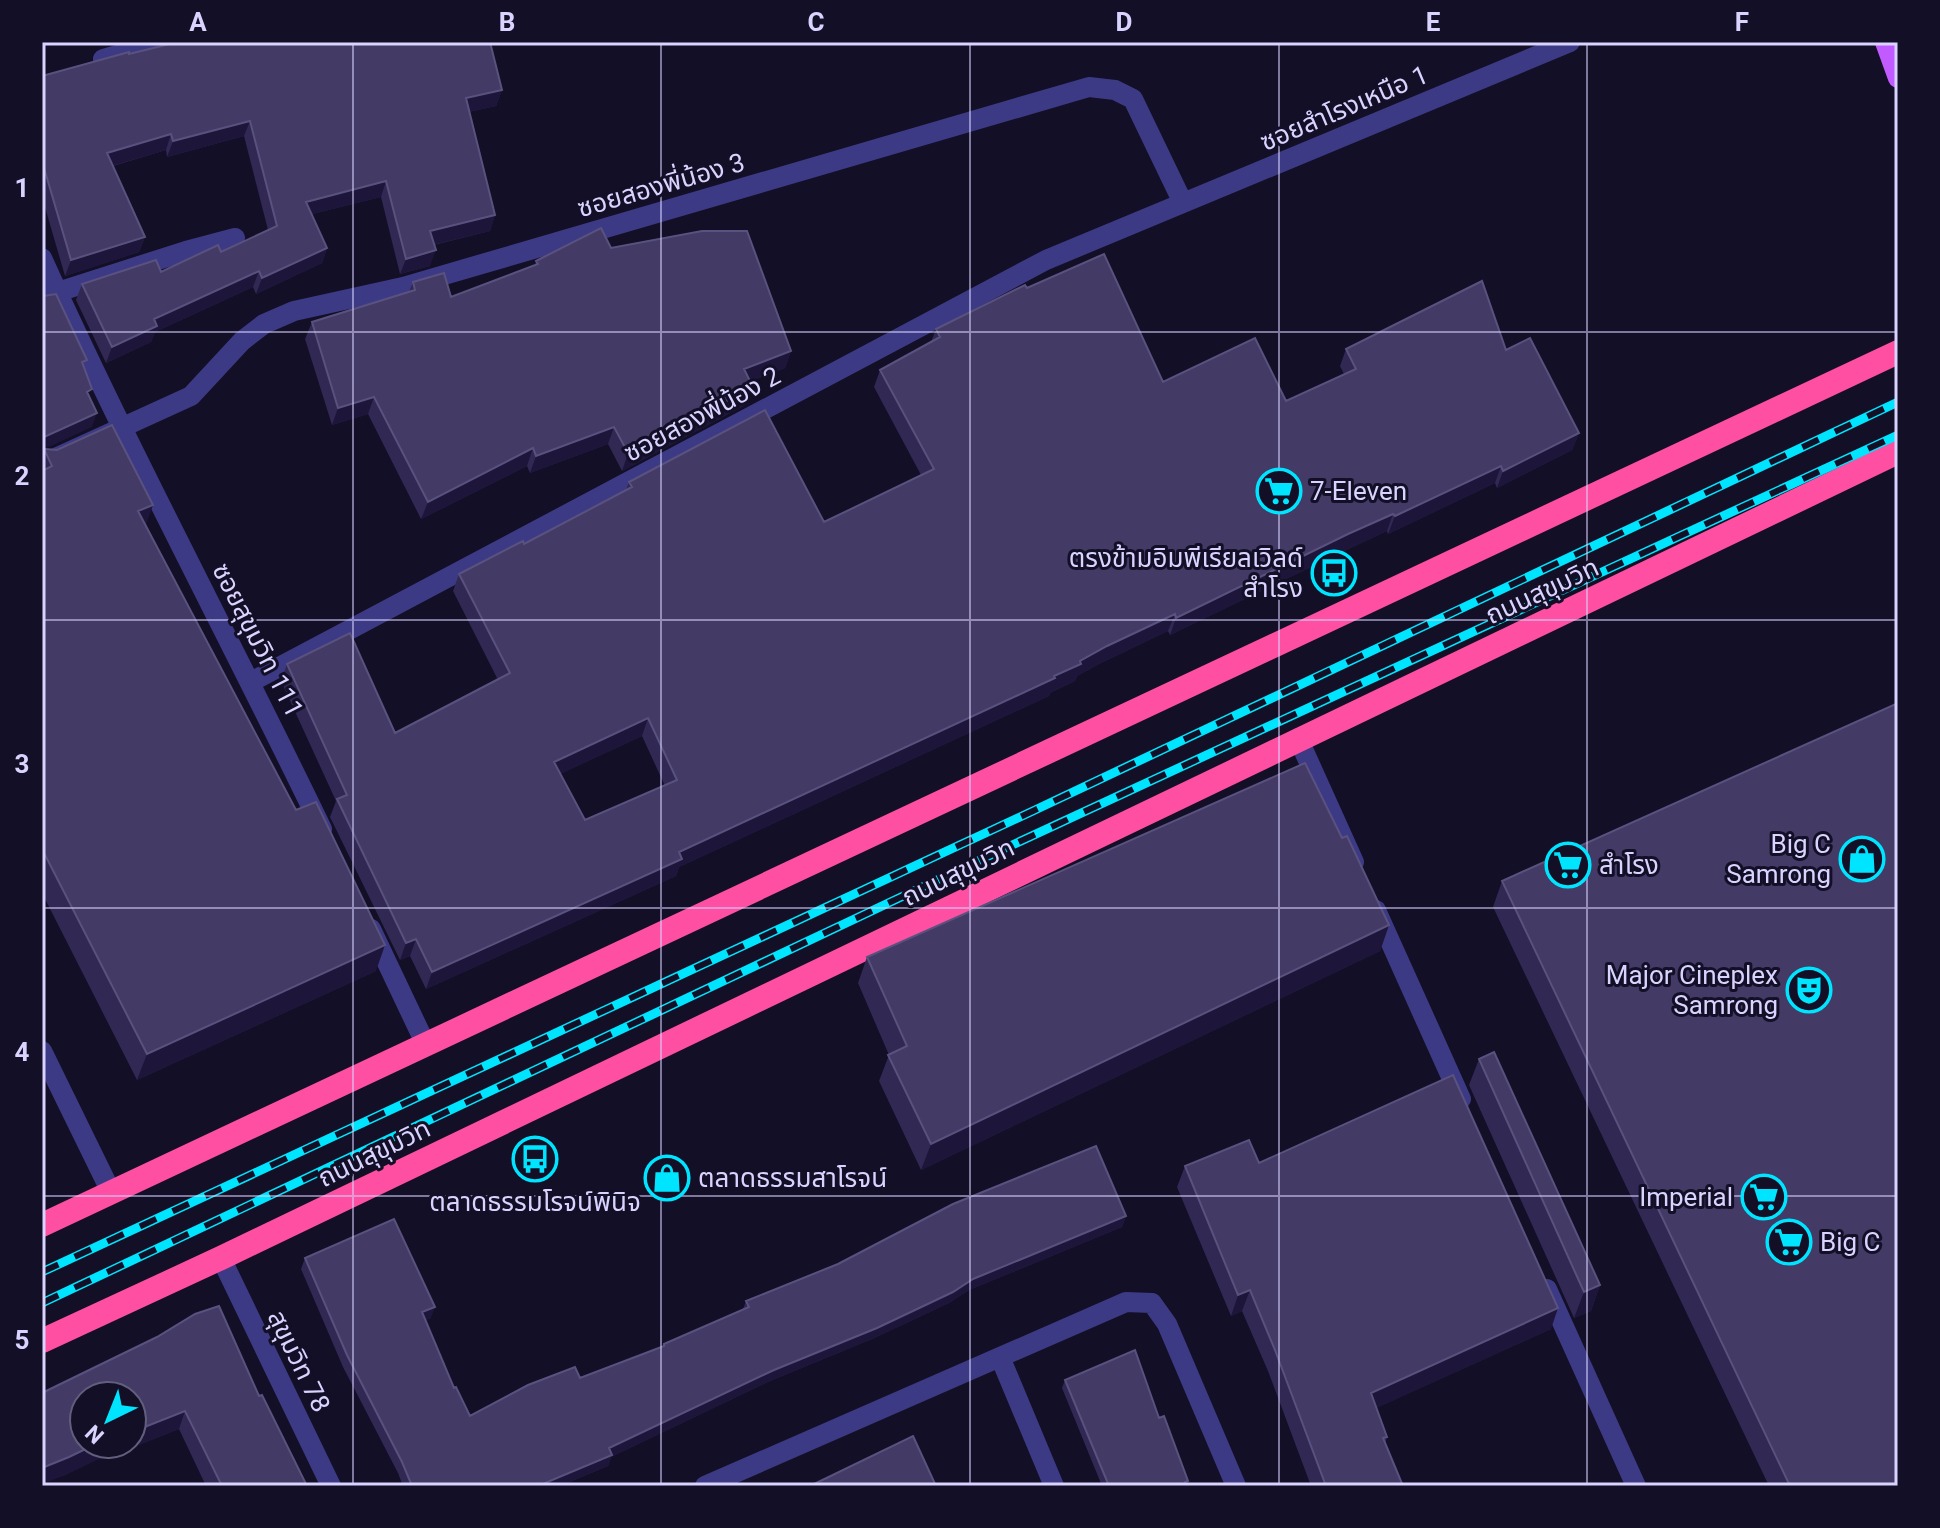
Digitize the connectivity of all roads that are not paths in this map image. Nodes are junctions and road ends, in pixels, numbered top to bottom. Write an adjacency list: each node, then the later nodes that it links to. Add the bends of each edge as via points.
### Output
1 (161, 42): 4 (street)
2 (1570, 42): 6 (street, ซอยสำโรงเหนือ 1)
3 (1885, 42): 5 (main road)
4 (87, 64)
5 (1898, 78)
6 (1183, 203): 11 (street, ซอยสองพี่น้อง 3, via 1133,99 1089,87 403,287 294,311 251,334 191,396); 14 (street, ซอยสองพี่น้อง 2, via 1046,260)
7 (235, 238): 9 (street)
8 (42, 258): 9 (street, ซอยสุขุมวิท 111)
9 (50, 295): 11 (street, ซอยสุขุมวิท 111)
10 (1898, 352): 18 (highway)
11 (121, 426): 13 (street, ซอยสองพี่น้อง 3); 14 (street, ซอยสุขุมวิท 111)
12 (1898, 453): 15 (highway, ถนนสุขุมวิท)
13 (42, 464)
14 (251, 682): 16 (street, ซอยสุขุมวิท 111)
15 (1298, 738): 20 (street); 23 (highway, ถนนสุขุมวิท)
16 (332, 849)
17 (359, 905): 18 (street)
18 (426, 1045): 21 (highway)
19 (42, 1051): 21 (street)
20 (1467, 1112)
21 (111, 1192): 22 (highway)
22 (42, 1225)
23 (221, 1258): 25 (highway, ถนนสุขุมวิท); 27 (street, สุขุมวิท 78)
24 (1538, 1270): 31 (street)
25 (42, 1341)
26 (1000, 1357): 28 (street); 29 (street); 30 (street, via 1126,1302 1152,1303 1167,1324)
27 (331, 1486)
28 (705, 1486)
29 (1054, 1486)
30 (1236, 1486)
31 (1636, 1486)

